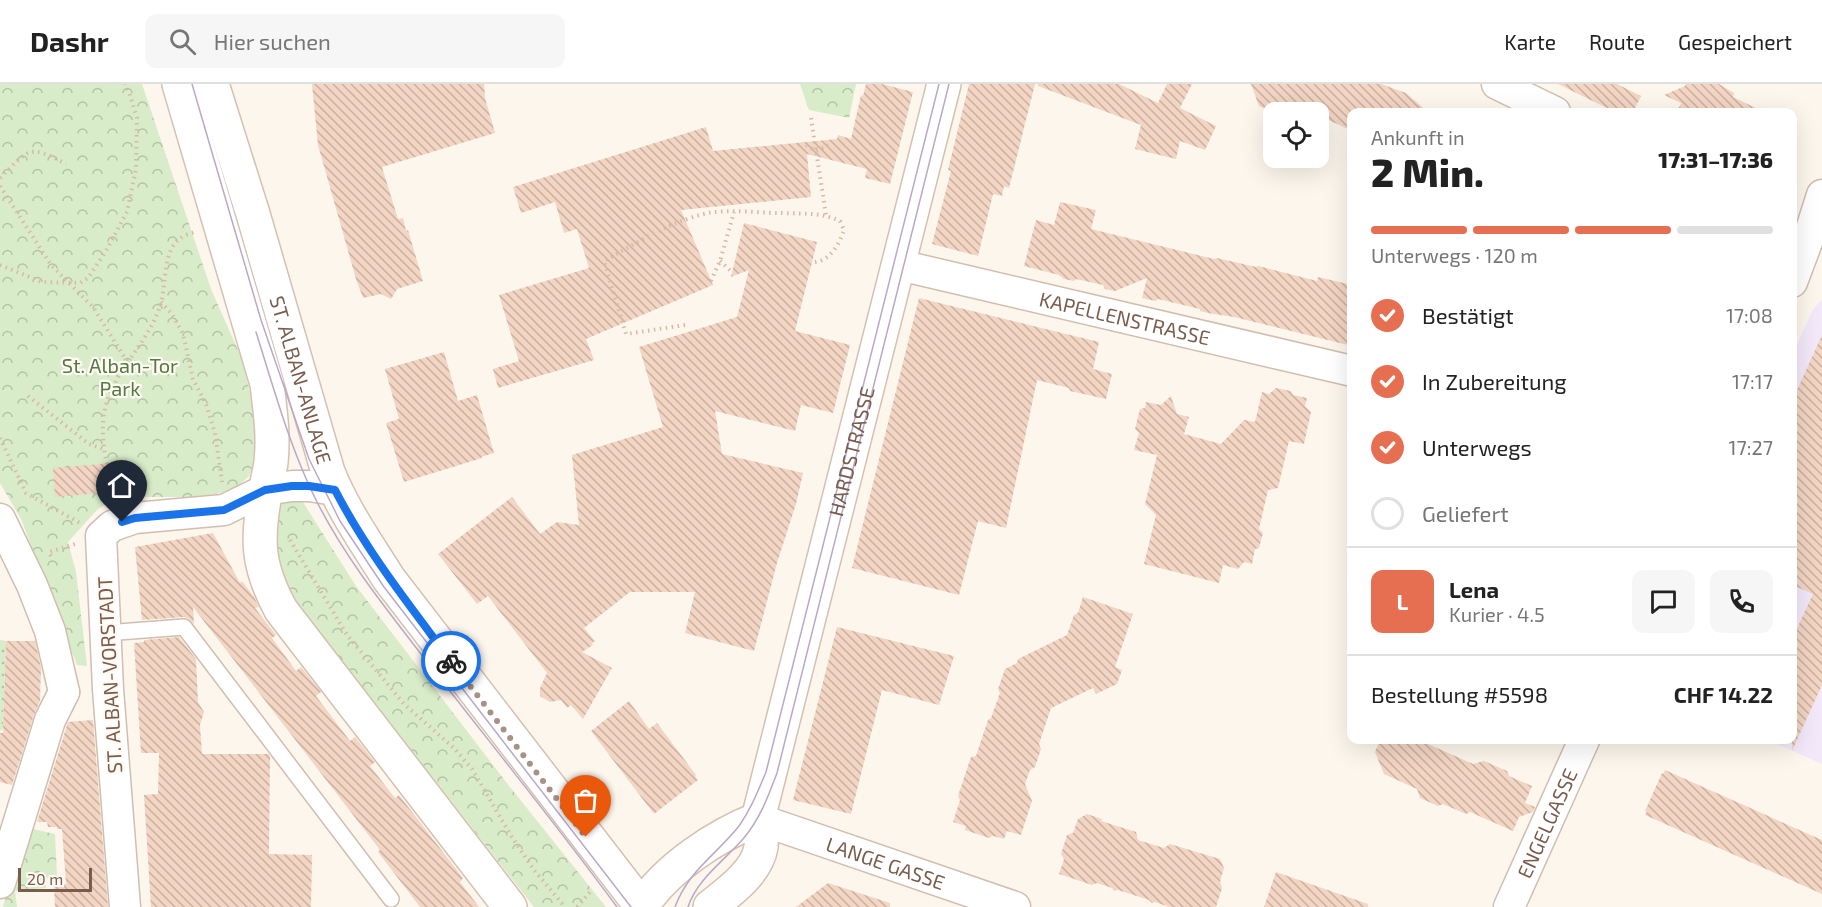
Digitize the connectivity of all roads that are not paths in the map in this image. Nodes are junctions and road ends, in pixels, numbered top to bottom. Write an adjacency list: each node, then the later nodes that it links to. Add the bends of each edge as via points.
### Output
1 (179, 84): 11 (main road, ST. ALBAN-ANLAGE, via 267,384 273,433)
2 (212, 84): 12 (main road, ST. ALBAN-ANLAGE)
3 (944, 84): 8 (main road, HARDSTRASSE)
4 (1497, 84): 5 (street)
5 (1547, 108)
6 (1822, 195): 7 (street)
7 (1807, 242): 9 (street)
8 (899, 265): 10 (street, KAPELLENSTRASSE); 20 (main road, HARDSTRASSE)
9 (1797, 269)
10 (1347, 370)
11 (265, 490): 12 (street, via 309,486); 13 (street); 15 (main road, ST. ALBAN-ANLAGE)
12 (335, 490): 25 (main road, ST. ALBAN-ANLAGE, via 389,579)
13 (212, 511): 15 (street); 16 (street, ST. ALBAN-VORSTADT, via 135,518 111,526 101,536)
14 (0, 519): 18 (street, via 50,631)
15 (274, 530): 24 (main road, ST. ALBAN-ANLAGE, via 259,544 265,577 281,610)
16 (105, 633): 17 (street, ST. ALBAN-VORSTADT); 22 (lane, via 184,627)
17 (108, 689): 18 (street); 23 (street, ST. ALBAN-VORSTADT)
18 (64, 692): 21 (street, via 50,720)
19 (1582, 744): 28 (street, ENGELGASSE)
20 (758, 819): 25 (main road, via 738,827 667,875); 26 (main road, HARDSTRASSE, via 761,847 757,858 729,892); 27 (street, LANGE GASSE)
21 (0, 883)
22 (391, 899)
23 (125, 907)
24 (510, 907)
25 (641, 907)
26 (710, 907)
27 (1015, 907)
28 (1509, 907)

